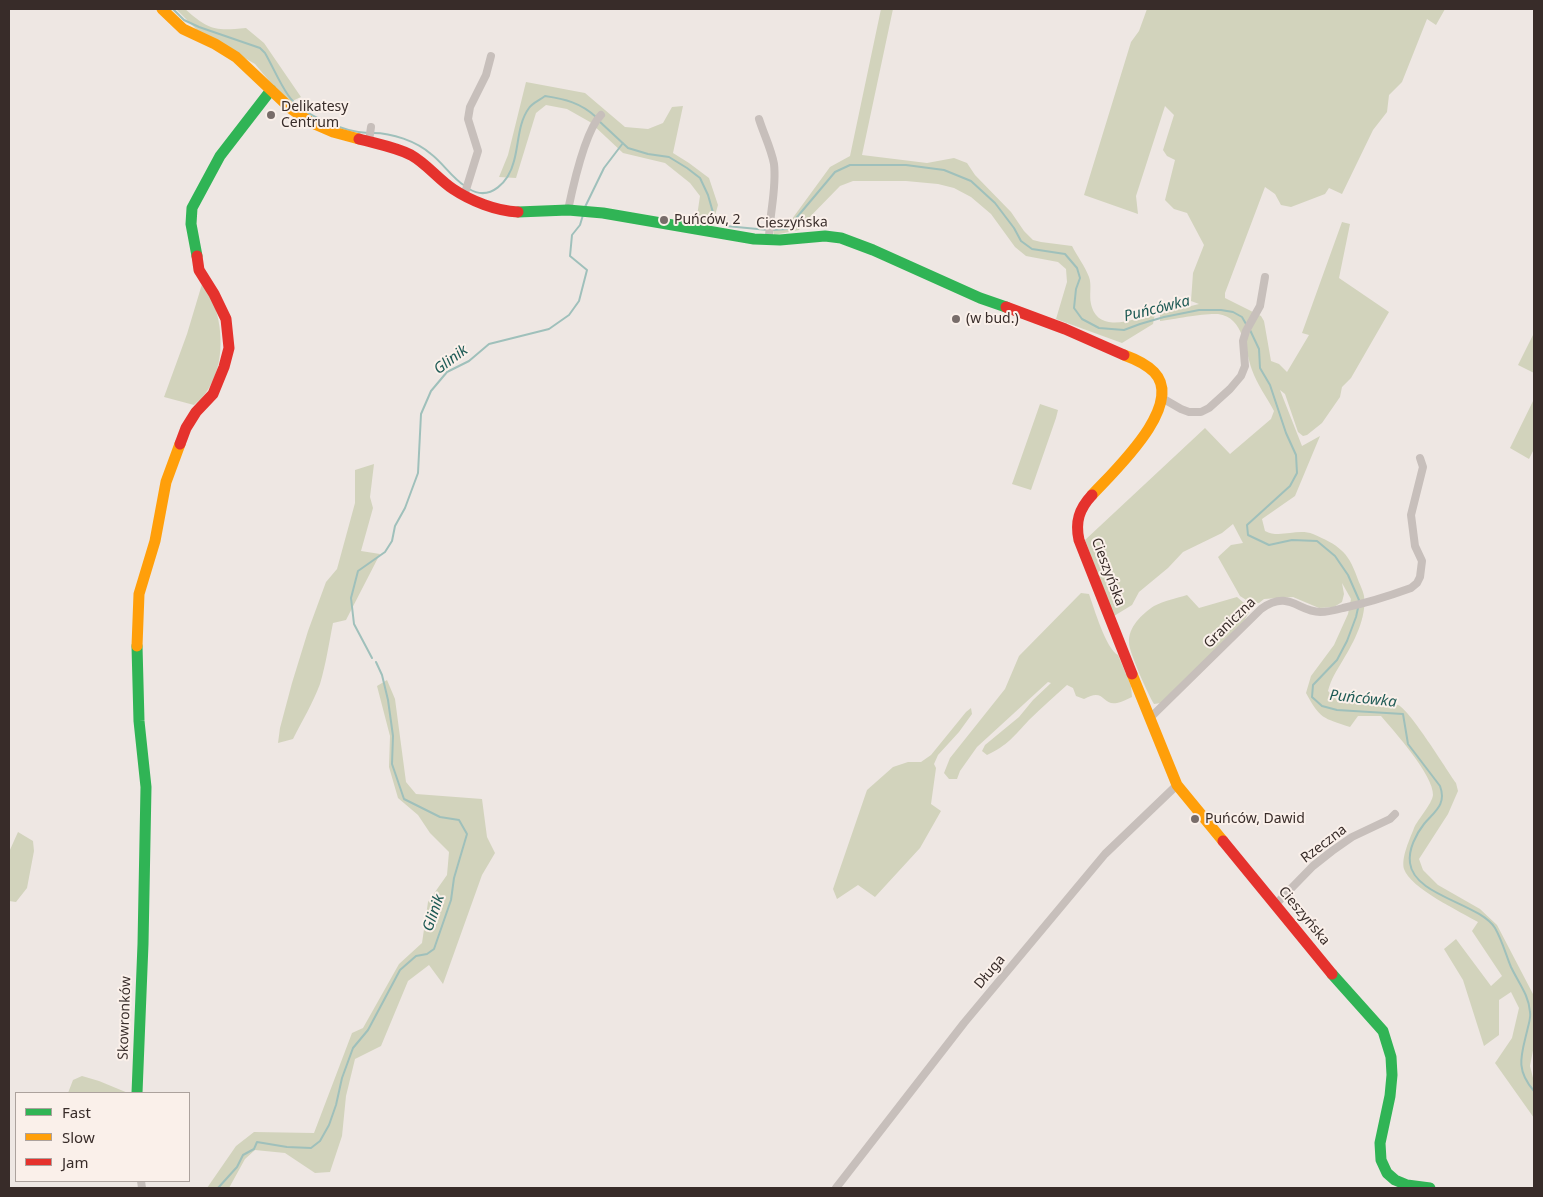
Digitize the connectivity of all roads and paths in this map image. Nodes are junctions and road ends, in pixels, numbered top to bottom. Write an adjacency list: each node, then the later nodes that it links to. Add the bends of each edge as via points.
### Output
1 (162, 9): 3 (street, Cieszyńska, via 183,29 236,57)
2 (491, 56): 8 (street, via 486,75 470,107 468,118 478,151)
3 (271, 90): 7 (street, Cieszyńska, via 310,122 332,132); 18 (street, Skowronków, via 220,156 192,208 191,224 199,270 226,319 229,348 213,394 186,428 166,482 155,541 139,594 136,662 146,787)
4 (598, 118): 9 (street, via 574,182)
5 (759, 119): 10 (street, via 770,145 774,166)
6 (371, 126): 7 (street)
7 (370, 138): 8 (street, Cieszyńska, via 412,156)
8 (464, 194): 9 (street, Cieszyńska, via 479,203 515,212)
9 (568, 210): 10 (street, Cieszyńska, via 603,213 713,233)
10 (769, 237): 12 (street, Cieszyńska, via 825,236 863,246 960,290 1139,361 1157,376)
11 (1265, 276): 12 (street, via 1260,306 1243,341 1245,366 1241,376 1201,412 1189,412)
12 (1162, 398): 14 (street, Cieszyńska, via 1154,422 1083,505 1076,525 1084,557)
13 (1420, 458): 14 (street, Graniczna, via 1424,467 1411,515 1415,546 1422,561 1417,584 1366,603 1322,612 1287,601 1265,606)
14 (1150, 718): 15 (street, Cieszyńska)
15 (1177, 785): 17 (street, Cieszyńska); 19 (street, Długa, via 1105,854 964,1023)
16 (1396, 814): 17 (street, Rzeczna, via 1332,851)
17 (1276, 905): 20 (street, Cieszyńska, via 1383,1031 1391,1057 1392,1075 1380,1160 1387,1173 1396,1180 1406,1185)
18 (137, 1092)
19 (836, 1188)
20 (1430, 1188)

